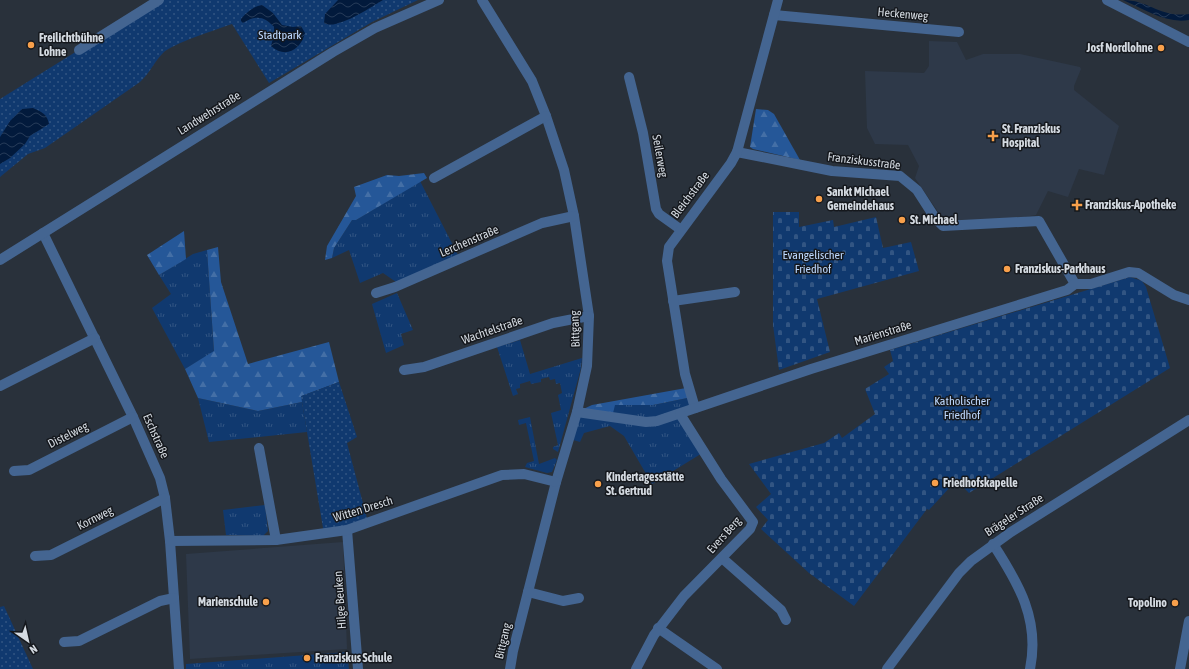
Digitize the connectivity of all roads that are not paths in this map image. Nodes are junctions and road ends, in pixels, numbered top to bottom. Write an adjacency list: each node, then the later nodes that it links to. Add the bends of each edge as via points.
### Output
1 (159, 0): 9 (street)
2 (438, 0): 16 (street, Landwehrstraße, via 376,28 333,52)
3 (482, 0): 11 (street, Bittgang, via 532,81)
4 (778, 0): 6 (street, Bleichstraße)
5 (1107, 0): 8 (street)
6 (774, 15): 7 (street, Heckenweg); 12 (street, Bleichstraße)
7 (959, 32)
8 (1189, 42)
9 (78, 50)
10 (629, 77): 15 (street, Seilerweg, via 643,133 656,209)
11 (546, 116): 13 (street); 14 (street, Bittgang, via 564,170)
12 (737, 152): 15 (street, Bleichstraße); 18 (street, Franziskusstraße, via 832,171 900,176 917,190 943,226 1039,221)
13 (434, 178)
14 (574, 216): 20 (street, Lerchenstraße, via 542,223); 23 (street, Bittgang)
15 (680, 229): 22 (street, Bleichstraße, via 669,247 667,261)
16 (43, 233): 17 (street, Landwehrstraße); 24 (street, Eschstraße)
17 (0, 260)
18 (1075, 284): 21 (street, Marienstraße, via 1091,284 1129,272 1138,273 1174,296); 27 (street, Marienstraße, via 1067,290 826,364)
19 (735, 292): 22 (street)
20 (376, 293)
21 (1189, 300)
22 (673, 301): 27 (street, Bleichstraße, via 685,374)
23 (589, 316): 25 (street, Wachtelstraße, via 553,323 424,368); 28 (street, Bittgang, via 587,366)
24 (95, 338): 26 (street); 30 (street, Eschstraße)
25 (404, 370)
26 (0, 386)
27 (695, 408): 29 (street, Marienstraße)
28 (577, 412): 29 (street, Marienstraße, via 646,422); 34 (street, Bittgang)
29 (680, 414): 41 (street, Evers Berg, via 753,522 750,529)
30 (133, 417): 33 (street, Distelweg, via 28,470); 35 (street, Eschstraße, via 160,478)
31 (1189, 420): 39 (street, Brägeler Straße)
32 (259, 448): 37 (street)
33 (14, 471)
34 (556, 482): 36 (street, Witten Dresch, via 524,474 502,475); 42 (street, Bittgang)
35 (165, 498): 38 (street, Eschstraße); 40 (street, Kornweg, via 51,555)
36 (347, 530): 37 (street, Witten Dresch); 50 (street, Hilge Beuken)
37 (276, 540): 38 (street, Witten Dresch)
38 (170, 541): 43 (street, Eschstraße)
39 (993, 544): 54 (street, Brägeler Straße, via 959,573); 55 (street, via 1015,578 1027,606 1032,631)
40 (35, 556)
41 (722, 558): 45 (street, via 781,610); 47 (street, Evers Berg, via 684,596)
42 (528, 592): 44 (street, via 563,600); 51 (street, Bittgang)
43 (174, 598): 48 (street, via 160,601 79,641); 49 (street, Eschstraße)
44 (579, 598)
45 (786, 620)
46 (1189, 621): 56 (street)
47 (658, 628): 52 (street, Evers Berg); 53 (street)
48 (64, 642)
49 (179, 669)
50 (358, 669)
51 (510, 669)
52 (636, 669)
53 (717, 669)
54 (887, 669)
55 (1030, 669)
56 (1180, 669)

